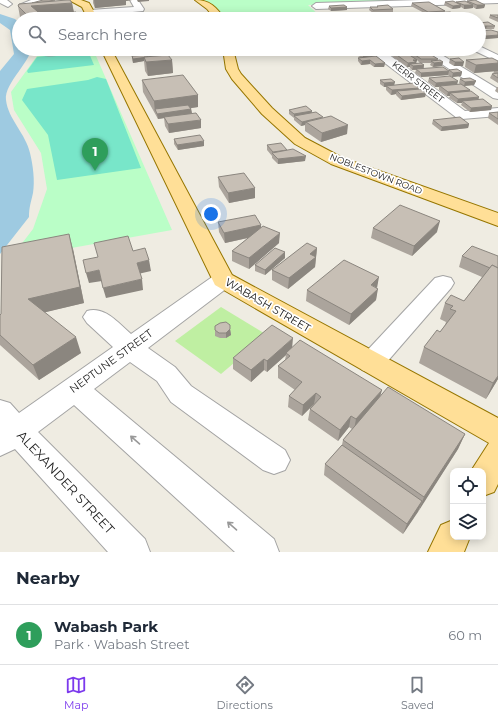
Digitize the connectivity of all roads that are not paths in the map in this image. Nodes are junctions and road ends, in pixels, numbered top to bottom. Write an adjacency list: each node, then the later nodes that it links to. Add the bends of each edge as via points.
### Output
1 (40, 0): 10 (street)
2 (73, 0): 12 (main road, via 86,5)
3 (199, 0): 14 (main road)
4 (360, 0): 9 (street)
5 (474, 0): 6 (street); 8 (street); 11 (street)
6 (498, 0)
7 (134, 1): 13 (street, via 140,8)
8 (396, 1): 9 (street); 16 (street)
9 (314, 3): 15 (street)
10 (23, 5)
11 (492, 9)
12 (88, 12)
13 (118, 12)
14 (214, 12)
15 (324, 12)
16 (411, 12)
17 (486, 53): 22 (street)
18 (110, 56): 26 (main road, WABASH STREET)
19 (229, 56): 25 (main road, NOBLESTOWN ROAD, via 232,69 239,80 267,111 300,141 337,161)
20 (383, 56): 24 (street, KERR STREET, via 462,115)
21 (435, 56): 23 (street)
22 (498, 59)
23 (498, 95)
24 (498, 112)
25 (498, 220)
26 (223, 280): 29 (street, NEPTUNE STREET); 30 (main road, WABASH STREET)
27 (443, 283): 30 (street)
28 (95, 318): 29 (street)
29 (130, 348): 31 (street, NEPTUNE STREET); 35 (street, via 166,374 181,394)
30 (371, 363): 33 (main road, WABASH STREET)
31 (74, 388): 32 (street, NEPTUNE STREET); 39 (street, one-way to 31)
32 (6, 428): 38 (street, ALEXANDER STREET)
33 (498, 433)
34 (498, 453): 36 (main road)
35 (274, 460)
36 (486, 475)
37 (452, 540): 40 (main road)
38 (132, 552)
39 (261, 552)
40 (446, 552)

